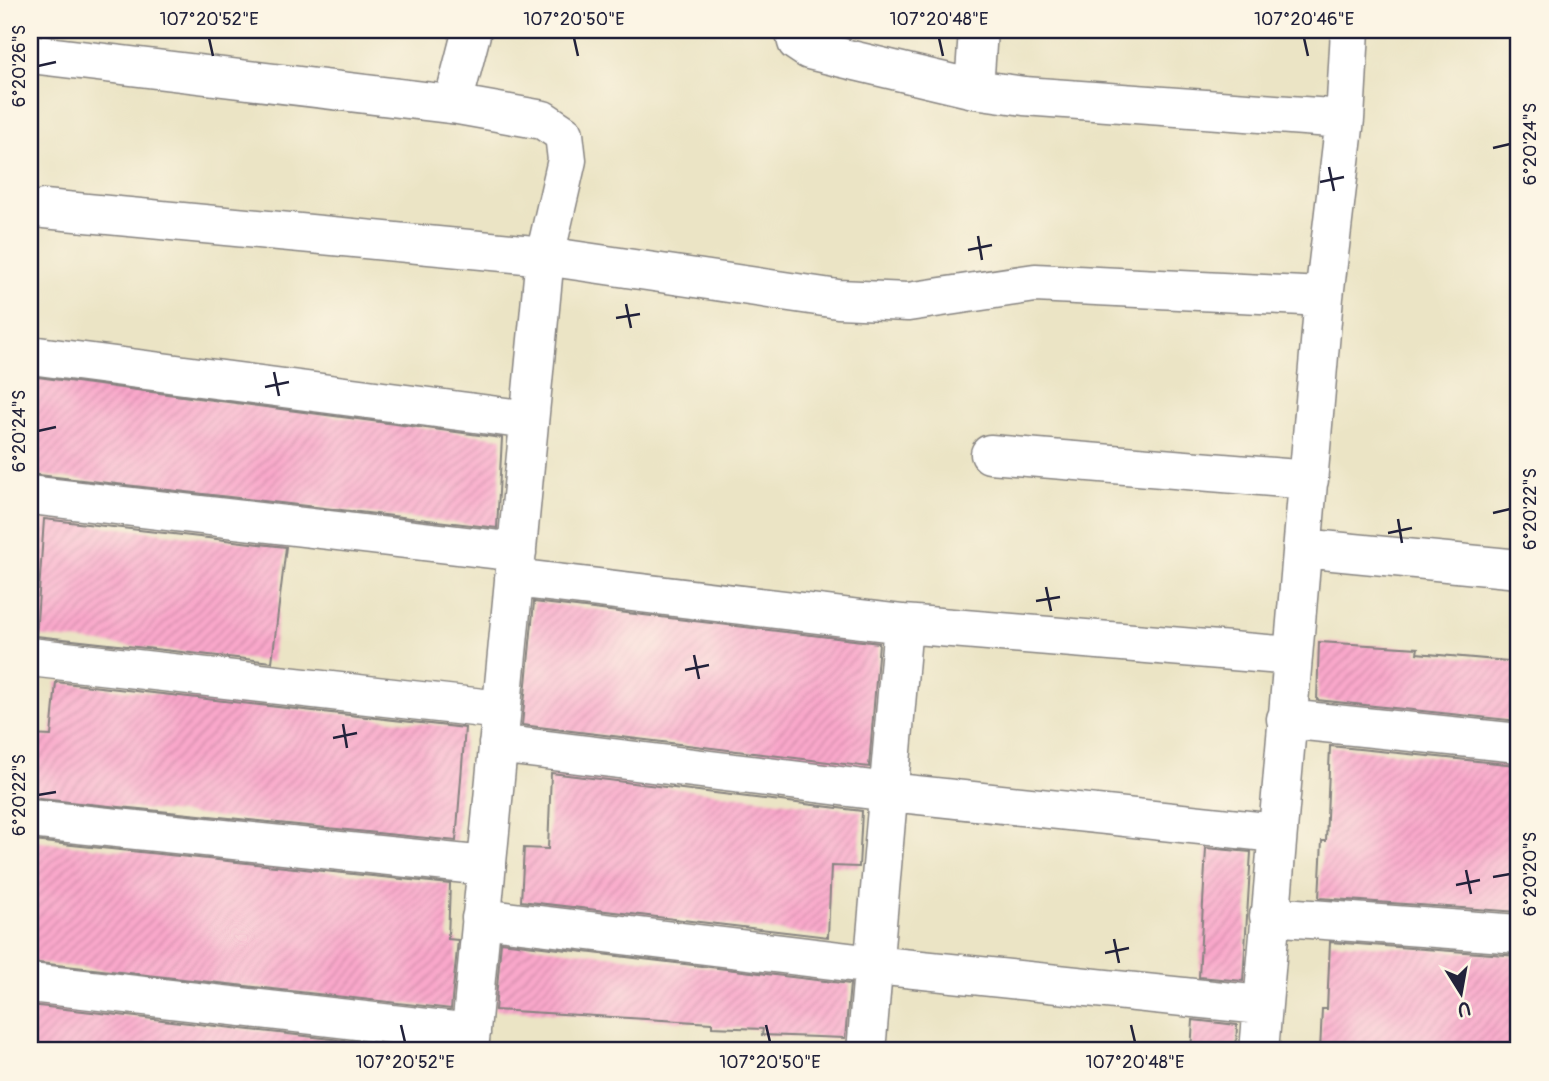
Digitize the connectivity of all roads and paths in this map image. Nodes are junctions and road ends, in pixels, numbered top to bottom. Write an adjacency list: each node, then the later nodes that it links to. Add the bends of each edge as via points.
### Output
1 (472, 30): 7 (street, via 457,88)
2 (794, 30): 6 (street, via 797,42 809,50)
3 (978, 30): 6 (street)
4 (1350, 30): 8 (street)
5 (30, 54): 7 (street)
6 (974, 89): 8 (street)
7 (458, 105): 10 (street, via 543,120 564,134 567,160)
8 (1345, 120): 11 (street)
9 (44, 209): 10 (street)
10 (545, 256): 11 (street, via 838,299 908,302 1035,283); 13 (street)
11 (1324, 297): 15 (street)
12 (38, 356): 13 (street)
13 (529, 420): 18 (street)
14 (990, 454): 15 (street)
15 (1309, 480): 17 (street)
16 (30, 495): 18 (street)
17 (1302, 548): 19 (street); 21 (street)
18 (516, 565): 20 (street); 24 (street)
19 (1519, 569)
20 (903, 624): 21 (street); 26 (street)
21 (1292, 656): 23 (street)
22 (30, 657): 24 (street)
23 (1286, 719): 25 (street); 28 (street)
24 (500, 727): 26 (street); 29 (street)
25 (1519, 743)
26 (889, 792): 28 (street); 33 (street)
27 (30, 819): 29 (street)
28 (1276, 834): 30 (street)
29 (486, 866): 31 (street)
30 (1269, 916): 32 (street); 35 (street)
31 (481, 918): 33 (street); 36 (street)
32 (1519, 934)
33 (874, 965): 35 (street); 37 (street)
34 (30, 983): 36 (street)
35 (1261, 1004): 38 (street)
36 (470, 1042)
37 (866, 1051)
38 (1259, 1051)

